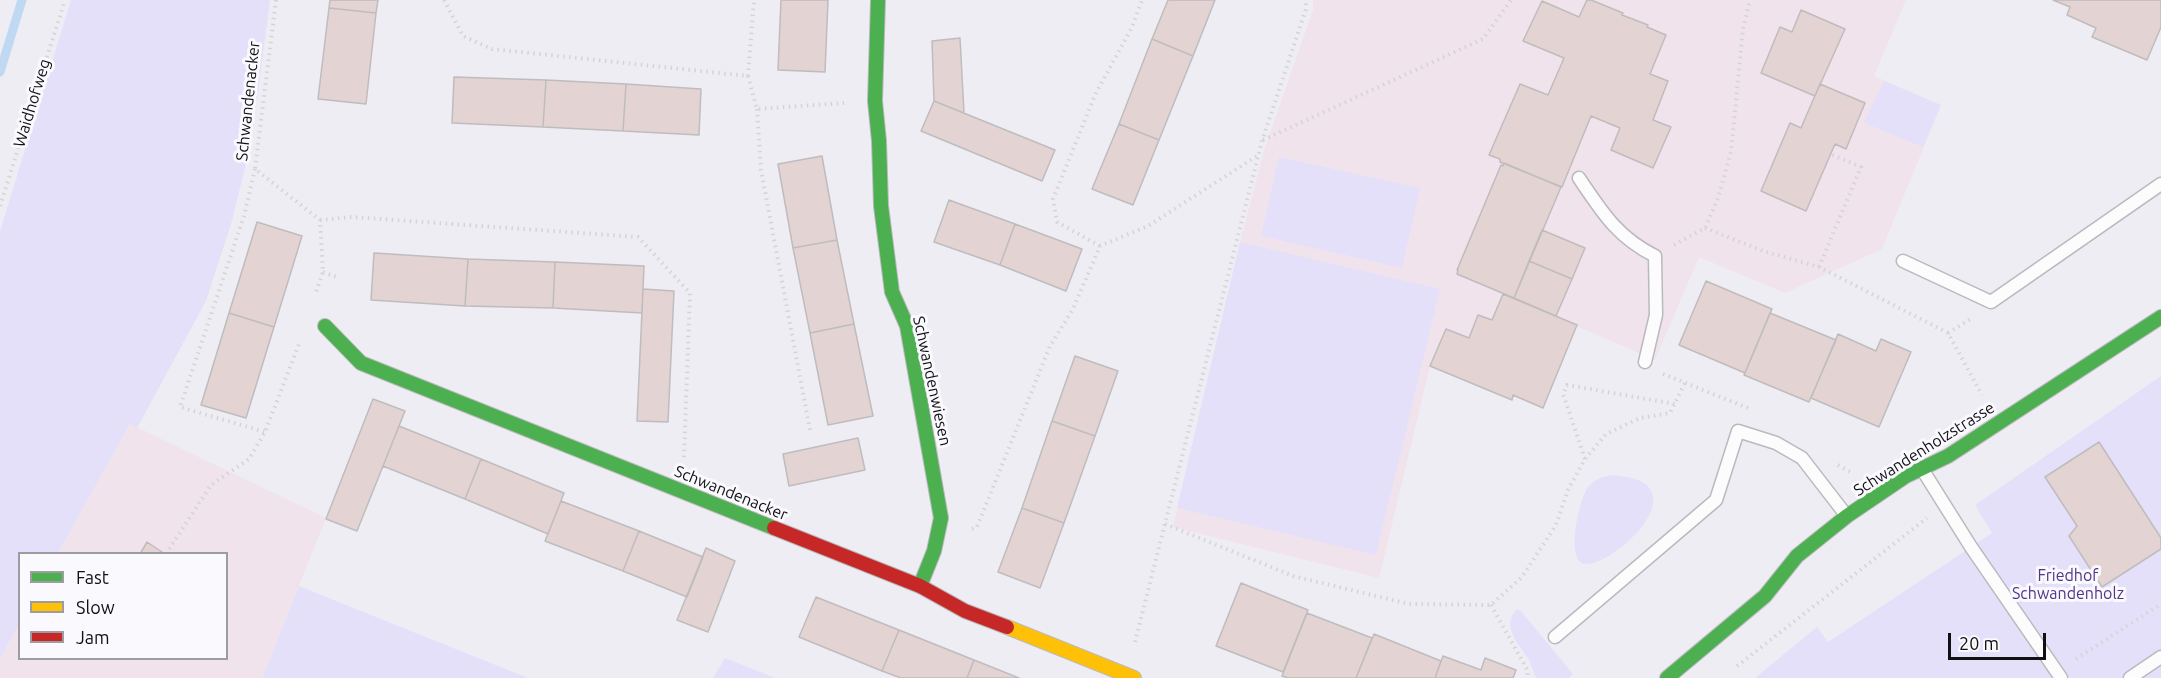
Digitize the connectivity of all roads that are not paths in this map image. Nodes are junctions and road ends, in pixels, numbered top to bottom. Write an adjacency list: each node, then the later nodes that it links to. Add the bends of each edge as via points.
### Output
1 (878, 0): 10 (street, Schwandenwiesen, via 875,101 881,206 892,292 907,326 941,518 934,551)
2 (1579, 178): 7 (lane, via 1610,223 1637,247 1655,256 1656,315)
3 (2161, 184): 4 (lane, via 1991,302)
4 (1903, 261)
5 (2161, 317): 8 (street, Schwandenholzstrasse, via 1948,456)
6 (326, 326): 10 (street, Schwandenacker, via 361,363)
7 (1645, 362)
8 (1921, 469): 9 (street, Schwandenholzstrasse); 13 (lane)
9 (1847, 516): 11 (lane, via 1802,458 1776,443 1738,431 1716,500); 15 (street, Schwandenholzstrasse, via 1797,556 1765,596)
10 (920, 586): 14 (street, Schwandenacker, via 965,611)
11 (1555, 637)
12 (2161, 657): 16 (lane)
13 (2059, 675)
14 (1134, 678)
15 (1667, 678)
16 (2130, 678)

